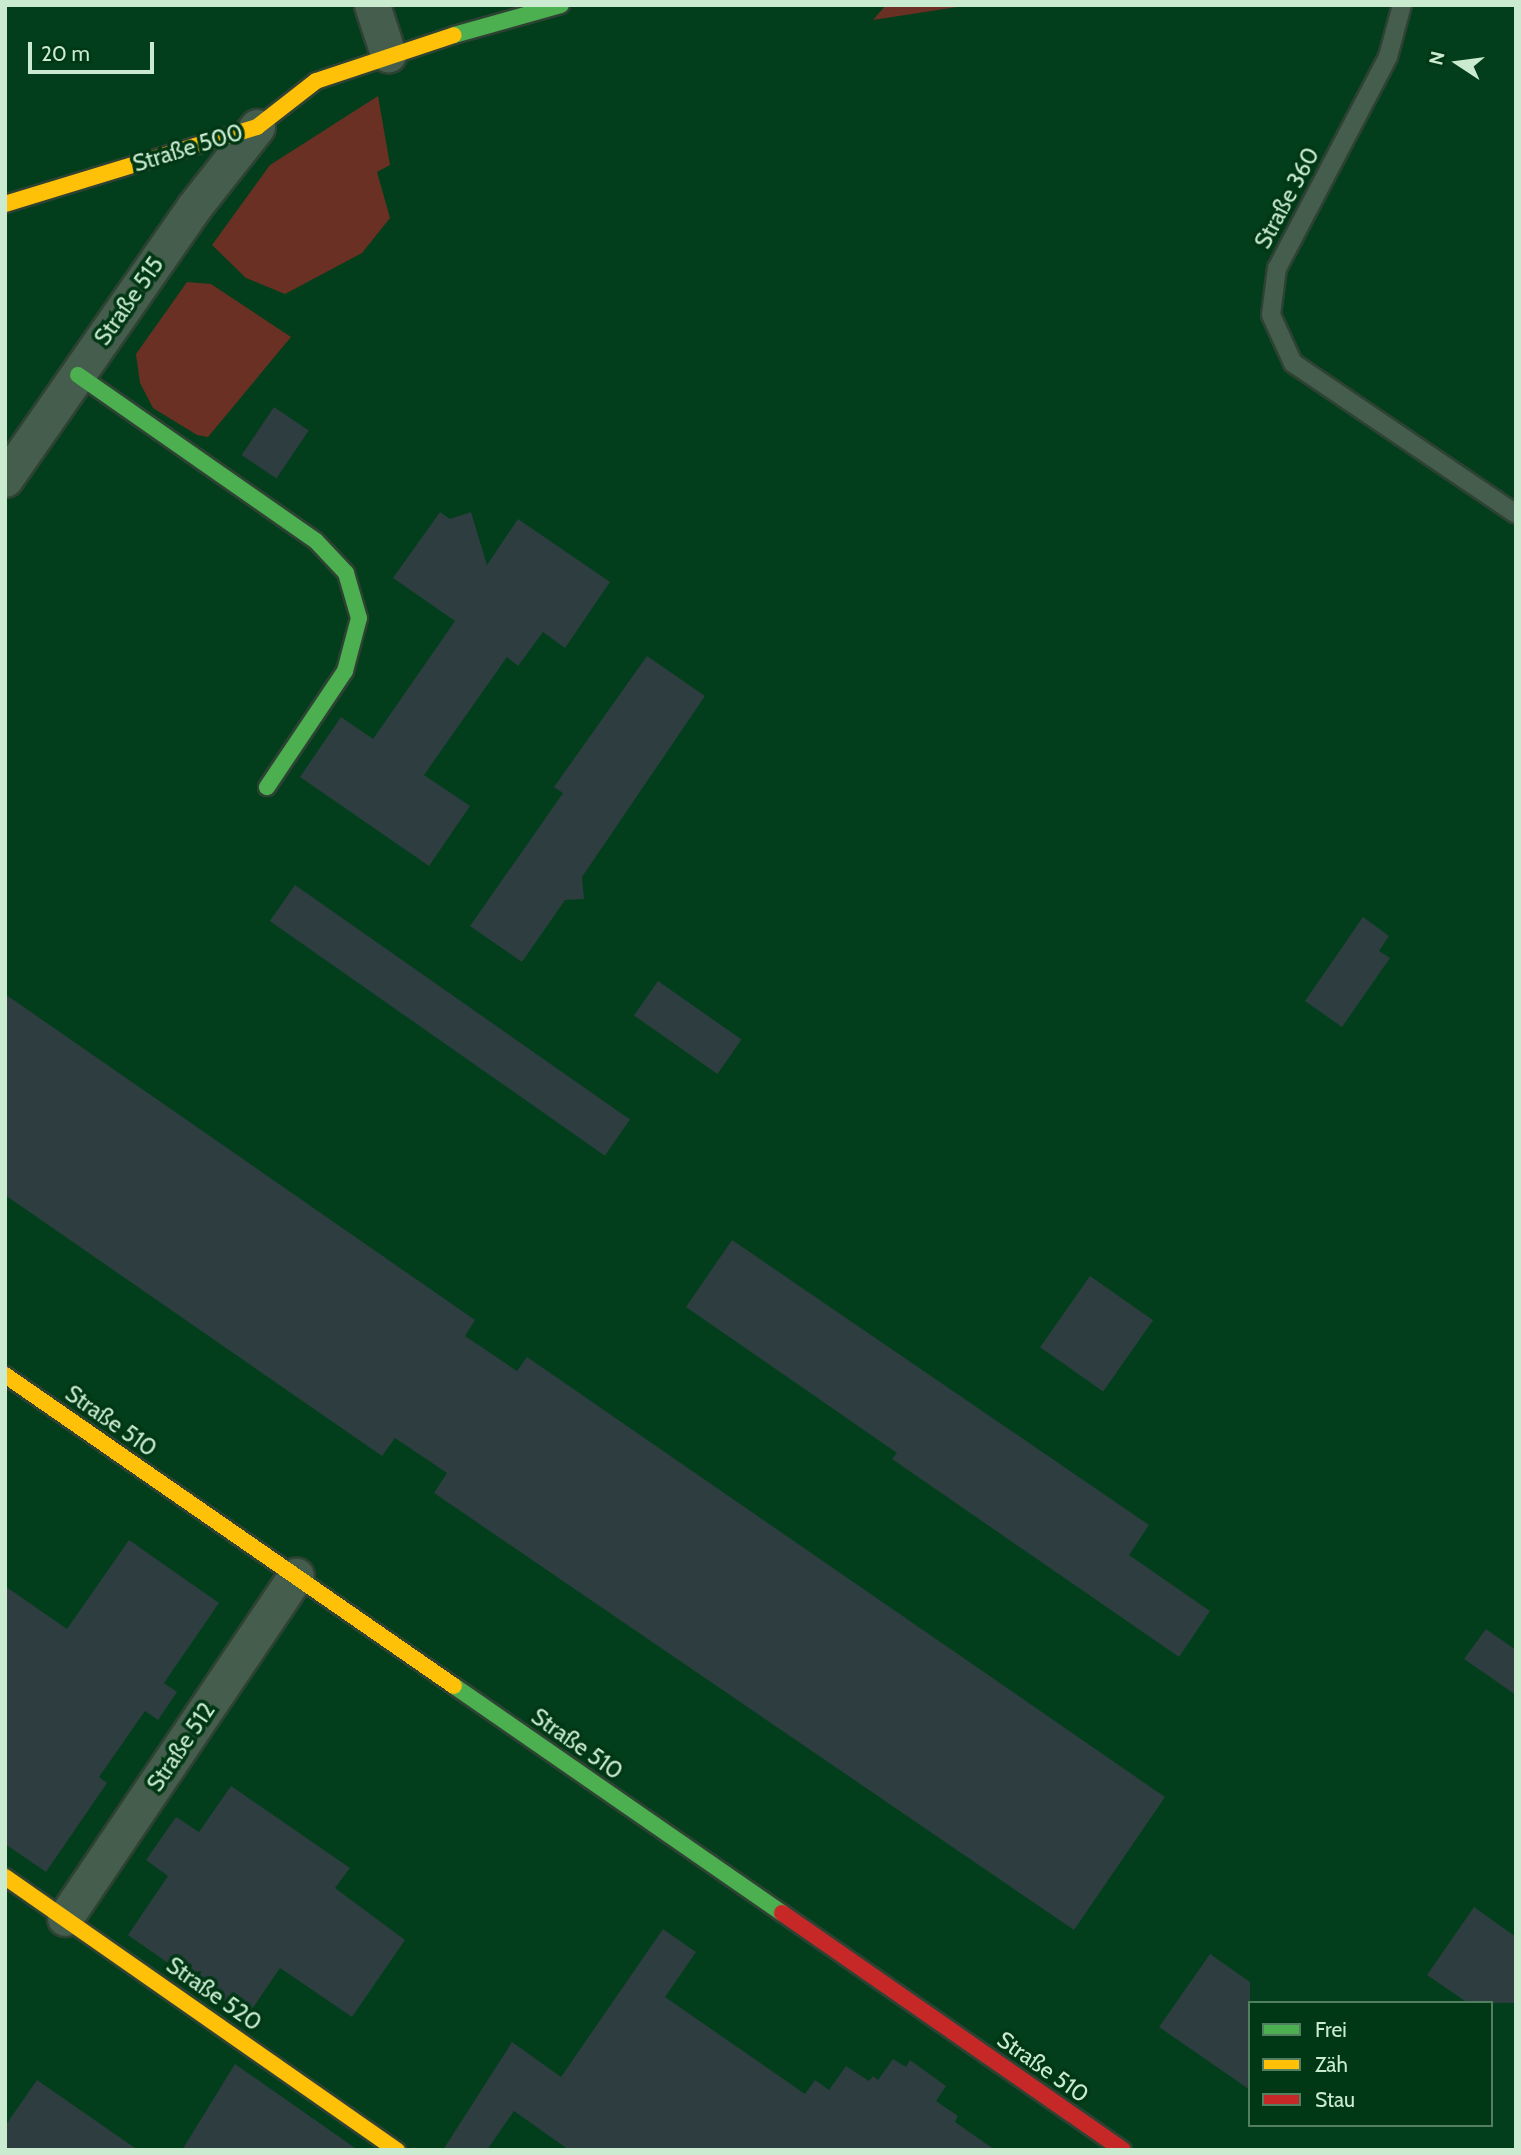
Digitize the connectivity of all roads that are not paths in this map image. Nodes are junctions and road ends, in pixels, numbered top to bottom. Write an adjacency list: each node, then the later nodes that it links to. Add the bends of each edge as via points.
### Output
1 (372, 5): 4 (street)
2 (561, 5): 4 (street, Straße 500)
3 (1402, 5): 9 (lane, Straße 360, via 1388,57 1277,268 1271,315 1293,363)
4 (388, 54): 5 (street, Straße 500, via 316,81)
5 (257, 127): 6 (street, Straße 500); 7 (street, Straße 515)
6 (5, 204)
7 (78, 375): 8 (street, Straße 515); 10 (street, via 316,541 346,573 359,618 345,671)
8 (5, 479)
9 (1516, 514)
10 (267, 787)
11 (5, 1375): 12 (street, Straße 510)
12 (296, 1576): 14 (street, Straße 512); 16 (street, Straße 510)
13 (5, 1877): 14 (street, Straße 520)
14 (65, 1917): 15 (street, Straße 520)
15 (397, 2150)
16 (1123, 2150)

